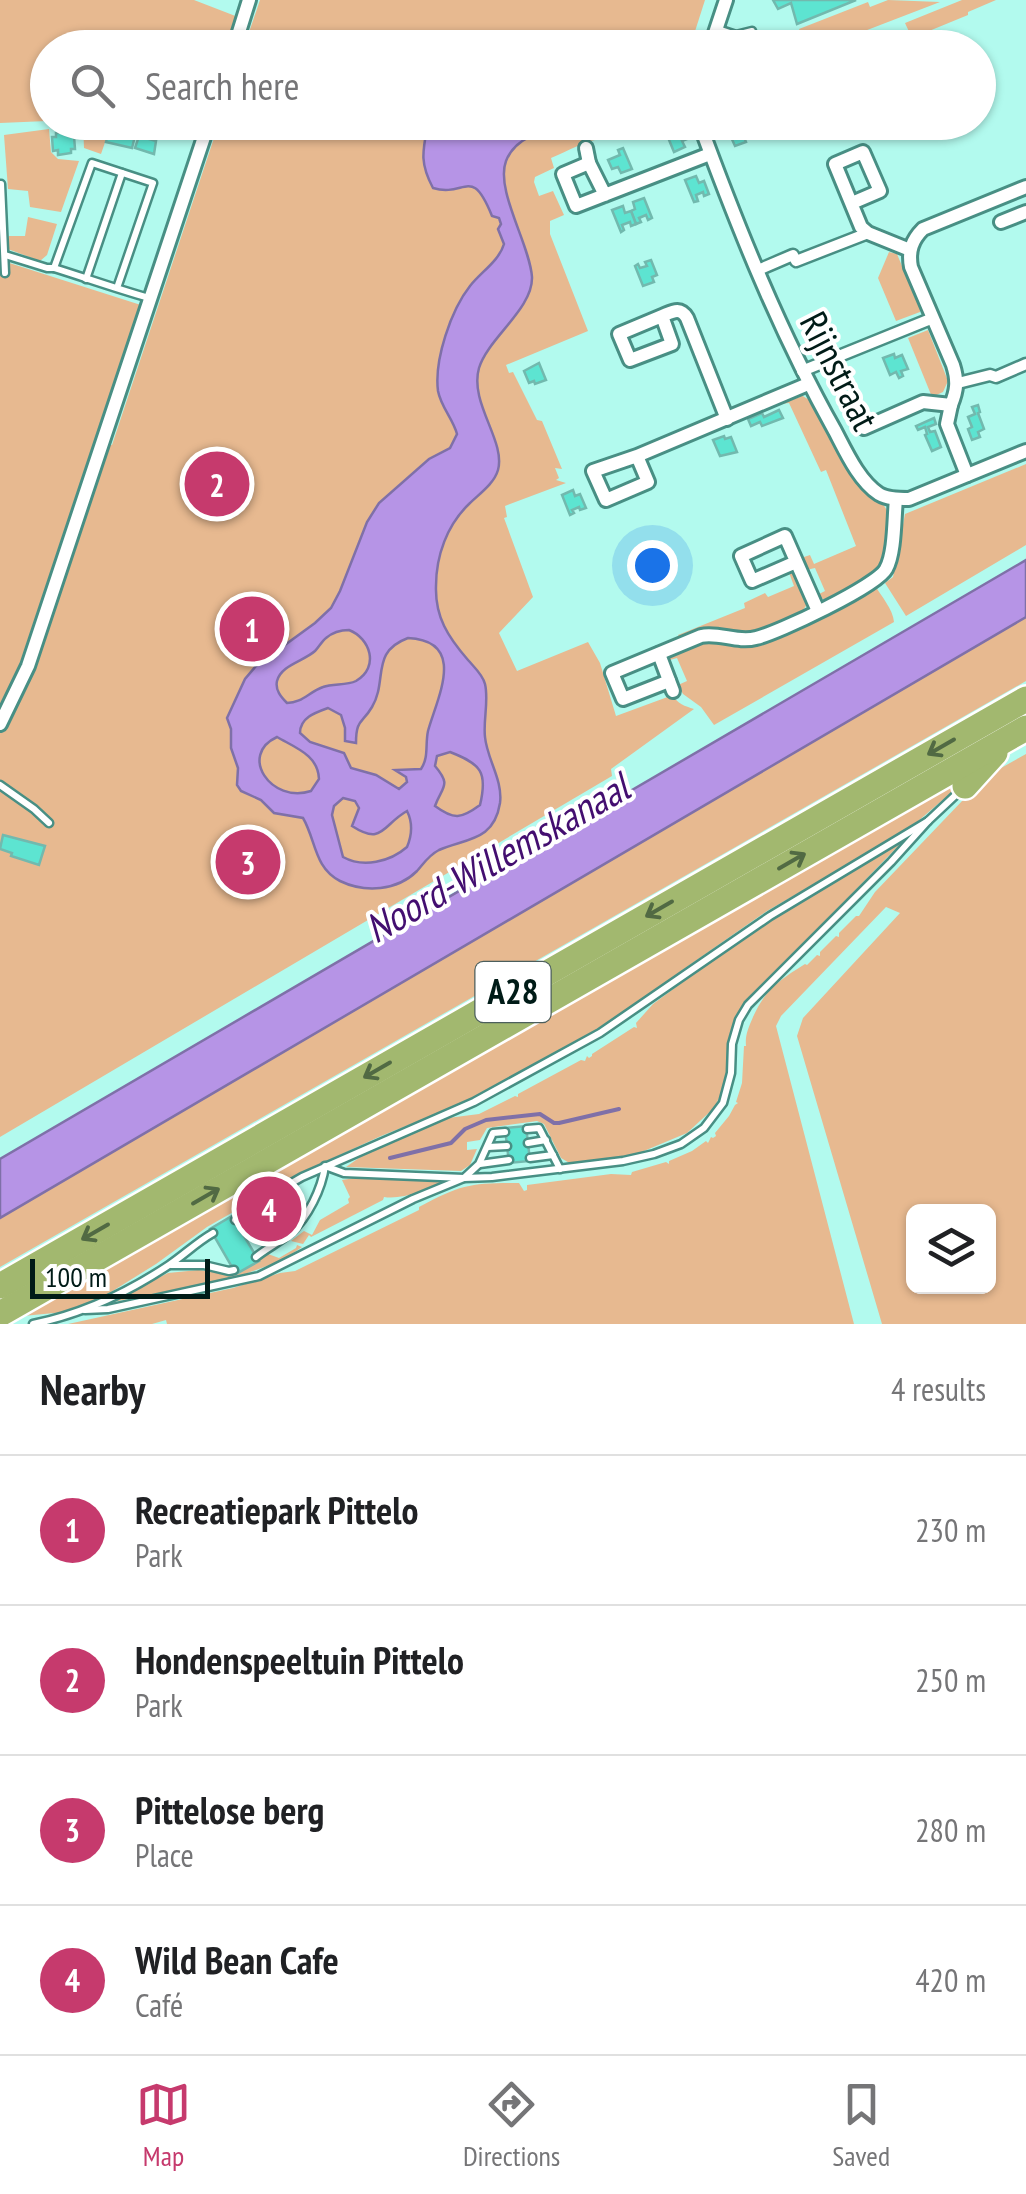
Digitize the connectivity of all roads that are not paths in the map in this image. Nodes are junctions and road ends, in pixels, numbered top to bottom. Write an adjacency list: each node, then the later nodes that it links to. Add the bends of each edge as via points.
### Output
1 (250, 0): 4 (street)
2 (726, 0): 3 (street)
3 (717, 28): 5 (lane)
4 (240, 30)
5 (722, 30)
6 (203, 140): 27 (street)
7 (705, 140): 9 (street, Rijnstraat)
8 (586, 148): 10 (street)
9 (710, 154): 14 (street); 23 (street, Rijnstraat)
10 (589, 164): 14 (street); 14 (street, via 563,174 576,206)
11 (122, 173): 22 (lane, via 92,164); 25 (lane); 26 (lane, via 152,183)
12 (1, 184): 16 (lane)
13 (1025, 190): 20 (street, via 924,229)
14 (605, 195)
15 (852, 203): 19 (street)
16 (1, 208): 21 (lane)
17 (1026, 212): 18 (street)
18 (1001, 222)
19 (868, 233): 20 (street); 23 (street)
20 (910, 250): 29 (street)
21 (6, 255): 22 (lane); 24 (lane)
22 (54, 268): 25 (lane)
23 (758, 270): 31 (street, Rijnstraat)
24 (6, 273)
25 (86, 279): 26 (lane)
26 (117, 288): 27 (lane)
27 (149, 298): 44 (street, via 28,666)
28 (662, 316): 34 (street, via 684,314)
29 (933, 318): 31 (street); 32 (street)
30 (1026, 364): 32 (street)
31 (805, 378): 34 (street); 39 (street, Rijnstraat, via 865,481)
32 (958, 382): 33 (street)
33 (951, 405): 35 (street, via 923,402); 38 (street, via 947,424)
34 (727, 419): 37 (street)
35 (864, 428)
36 (1026, 452): 38 (street)
37 (638, 456)
38 (967, 475): 39 (street)
39 (896, 499): 41 (street, via 885,571)
40 (796, 562): 41 (street)
41 (818, 612): 42 (street, via 755,638 710,634)
42 (658, 654): 42 (street, via 612,673 623,699 671,686)
43 (1026, 698): 68 (highway, A28, one-way to 68)
44 (1, 719)
45 (1016, 734): 47 (highway, A28); 70 (highway, A28, one-way to 45)
46 (0, 785): 49 (lane)
47 (965, 786): 48 (lane, A28)
48 (928, 821): 60 (lane, A28, via 770,916 583,1043 474,1102); 61 (lane, A28, via 748,1005 732,1044 726,1094 704,1128 654,1154)
49 (50, 824)
50 (527, 1129): 52 (lane, via 539,1128)
51 (506, 1132): 55 (lane, A28, via 493,1133)
52 (546, 1140): 53 (lane); 56 (lane)
53 (528, 1143)
54 (507, 1146): 55 (lane)
55 (486, 1148): 59 (lane, A28)
56 (552, 1156): 57 (lane); 61 (lane)
57 (530, 1158)
58 (508, 1160): 59 (lane)
59 (479, 1164): 62 (lane, A28)
60 (325, 1166): 62 (lane, A28, via 344,1173); 63 (lane, A28); 65 (lane, via 292,1232)
61 (560, 1169): 62 (lane, A28)
62 (464, 1178): 69 (lane, A28, via 259,1276)
63 (235, 1220)
64 (213, 1233): 66 (lane, A28)
65 (256, 1257)
66 (170, 1265): 67 (lane); 69 (lane, A28)
67 (234, 1270)
68 (0, 1286)
69 (85, 1310): 71 (lane, A28)
70 (0, 1314)
71 (33, 1324)

